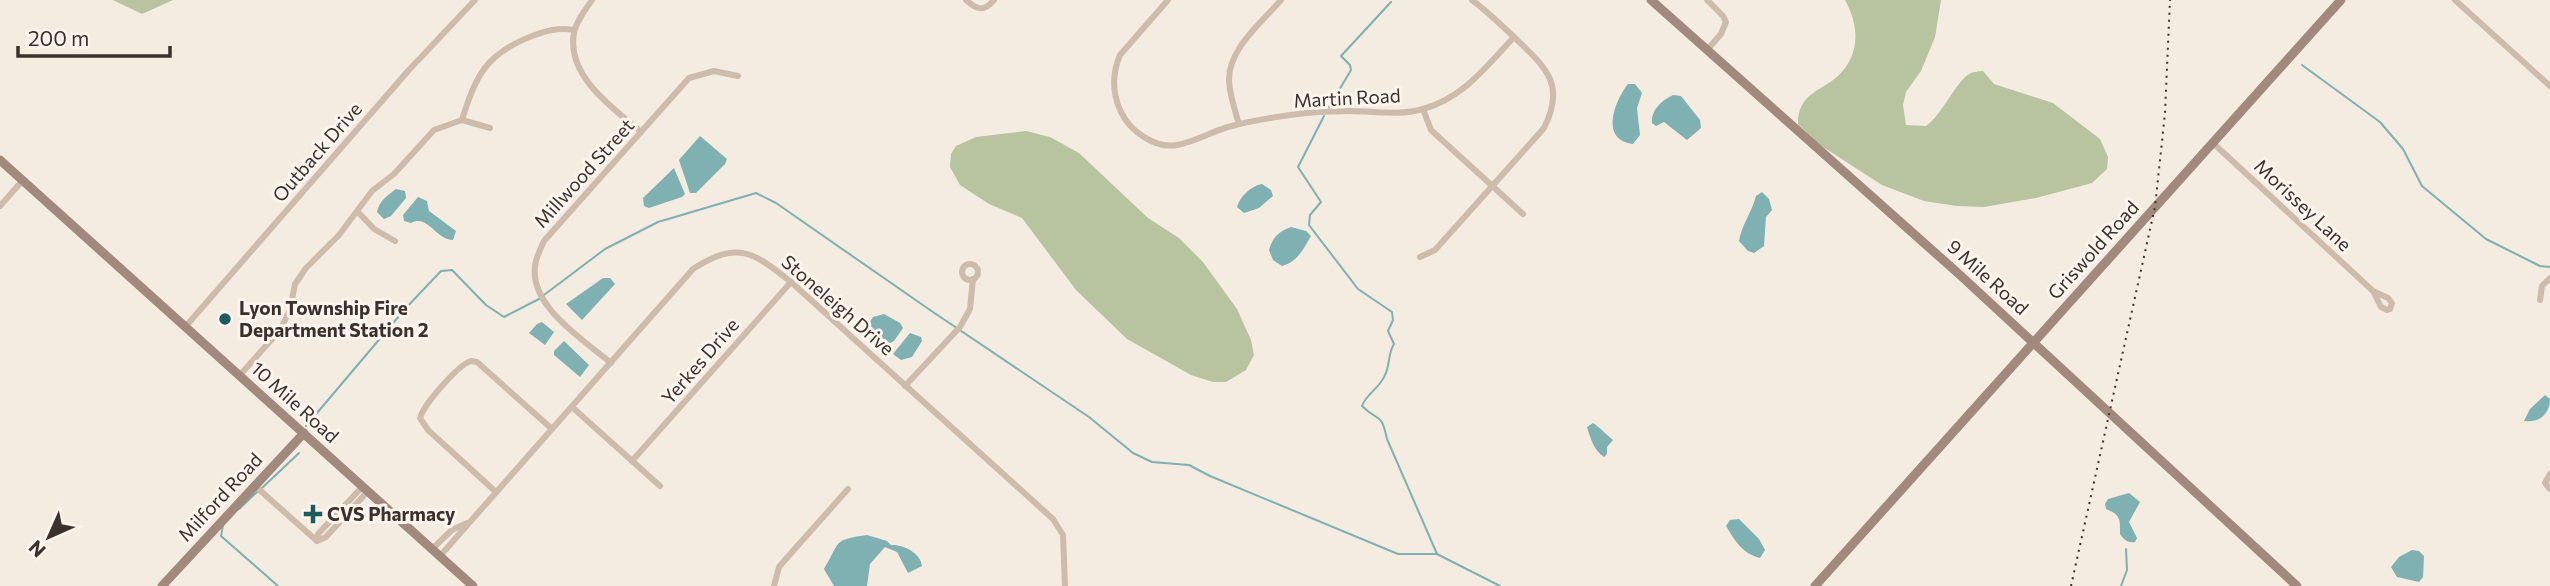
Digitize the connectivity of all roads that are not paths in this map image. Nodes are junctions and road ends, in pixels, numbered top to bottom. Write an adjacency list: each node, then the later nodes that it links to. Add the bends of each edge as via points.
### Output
1 (474, 0): 36 (street, Outback Drive)
2 (592, 0): 12 (street)
3 (966, 0): 4 (street, via 981,9)
4 (994, 0)
5 (1168, 0): 19 (street, Martin Road, via 1116,65 1114,88 1124,117 1146,138 1177,145)
6 (1281, 0): 19 (street, via 1234,59 1229,79)
7 (1651, 0): 14 (street, 9 Mile Road)
8 (1707, 0): 14 (street, via 1726,22)
9 (2341, 0): 22 (street, Griswold Road)
10 (2455, 0): 16 (street)
11 (1477, 2): 13 (street)
12 (574, 30): 18 (street, via 549,30 494,56 468,100); 21 (street, via 577,58 587,83)
13 (1514, 37): 17 (street, Martin Road, via 1472,83); 25 (street, via 1540,61 1551,79 1554,98 1544,128)
14 (1707, 50): 37 (street, 9 Mile Road)
15 (738, 76): 21 (street, Millwood Street, via 714,71 689,78)
16 (2550, 86)
17 (1423, 110): 19 (street, Martin Road, via 1306,113); 25 (street, via 1431,130)
18 (462, 120): 20 (street); 27 (street, via 434,130 372,191)
19 (1239, 124)
20 (491, 128)
21 (641, 132): 38 (street, Millwood Street, via 544,241 535,264 536,285 546,307)
22 (2213, 143): 34 (street, Morissey Lane); 37 (street, Griswold Road)
23 (0, 160): 24 (street, 10 Mile Road)
24 (23, 180): 26 (street); 36 (street, 10 Mile Road)
25 (1493, 187): 28 (street); 30 (street, via 1435,250)
26 (0, 206)
27 (358, 212): 29 (street, via 374,229); 39 (street, via 306,268 295,284 280,330)
28 (1523, 214)
29 (395, 241)
30 (1420, 257)
31 (2550, 278): 35 (street, via 2542,286)
32 (972, 279): 40 (street, via 970,309 960,327)
33 (790, 282): 38 (street, Stoneleigh Drive, via 758,256 734,252 712,257 694,269); 40 (street, Stoneleigh Drive); 44 (street, Yerkes Drive)
34 (2373, 291)
35 (2540, 300)
36 (186, 326): 39 (street, 10 Mile Road)
37 (2034, 343): 59 (street, Griswold Road); 60 (street, 9 Mile Road)
38 (611, 363): 41 (street, Stoneleigh Drive)
39 (240, 375): 43 (street, 10 Mile Road)
40 (905, 386): 58 (street, Stoneleigh Drive, via 1053,519 1063,535)
41 (572, 407): 42 (street, Stoneleigh Drive); 44 (street)
42 (552, 429): 51 (street, Stoneleigh Drive); 51 (street, via 477,362 461,366 420,418)
43 (304, 433): 46 (street, Milford Road); 48 (street, 10 Mile Road)
44 (632, 461): 47 (street)
45 (2550, 474): 50 (street, via 2545,483)
46 (254, 485): 48 (street, via 317,541 326,537); 55 (street, Milford Road)
47 (660, 486)
48 (366, 488): 53 (street, 10 Mile Road)
49 (848, 489): 57 (street, via 779,567)
50 (2550, 489)
51 (496, 492): 52 (street, Stoneleigh Drive)
52 (469, 523): 53 (street, Stoneleigh Drive, via 452,530); 54 (street, Stoneleigh Drive)
53 (432, 549): 54 (street, 10 Mile Road)
54 (440, 556): 56 (street, 10 Mile Road)
55 (162, 586)
56 (473, 586)
57 (774, 586)
58 (1065, 586)
59 (1815, 586)
60 (2297, 586)

